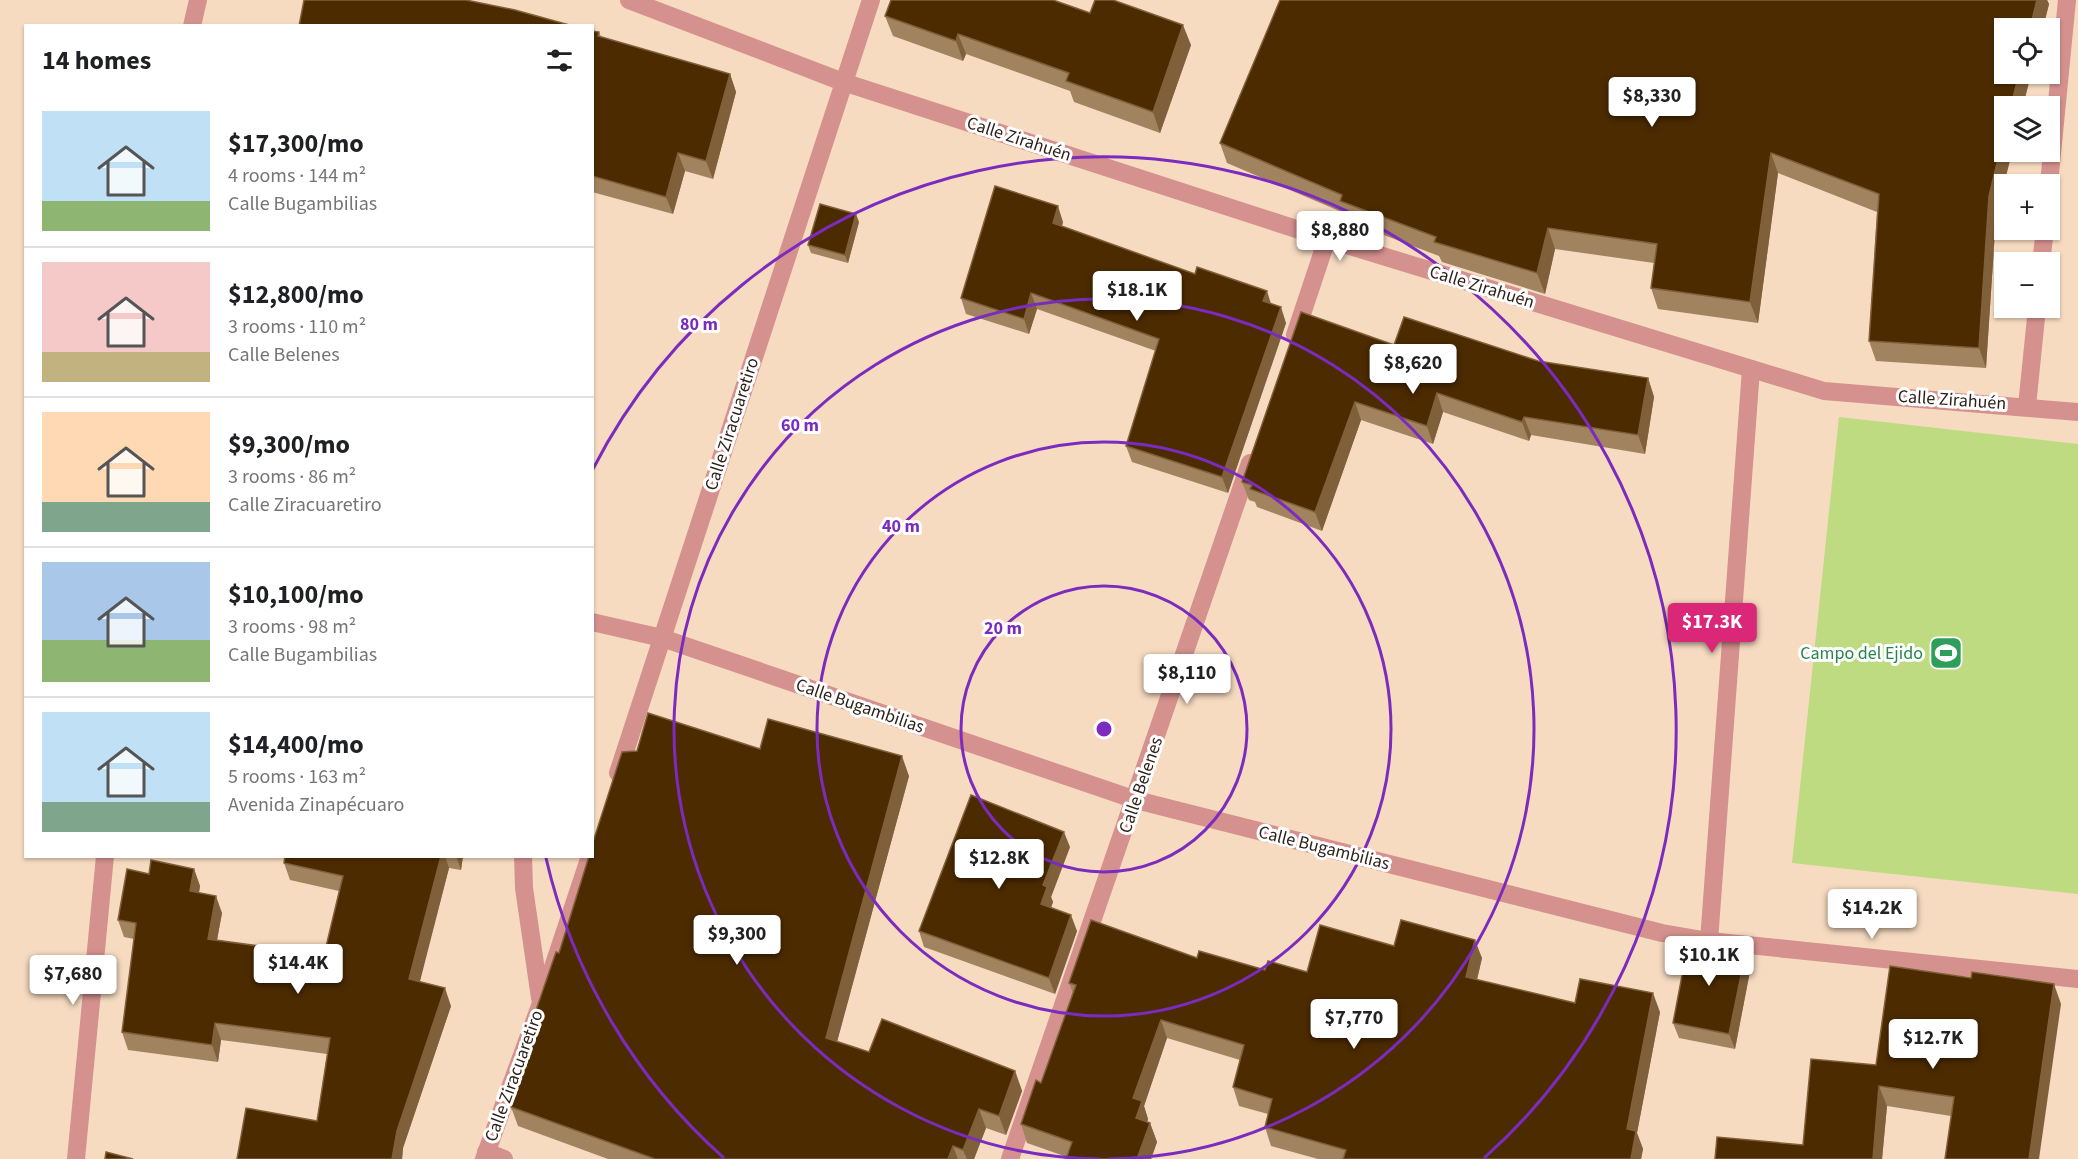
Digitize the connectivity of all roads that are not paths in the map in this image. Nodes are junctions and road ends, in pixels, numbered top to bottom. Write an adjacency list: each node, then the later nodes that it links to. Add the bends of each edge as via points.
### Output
1 (198, 0): 5 (street)
2 (629, 0): 6 (street, Calle Zirahuén)
3 (871, 0): 6 (street, Calle Ziracuaretiro)
4 (2067, 0): 7 (street)
5 (192, 24)
6 (843, 82): 8 (street, Calle Zirahuén); 16 (street, Calle Ziracuaretiro)
7 (2050, 174)
8 (1327, 239): 10 (street); 11 (street, Calle Zirahuén)
9 (2036, 318): 12 (street)
10 (1288, 352)
11 (1751, 369): 12 (street, Calle Zirahuén, via 1824,391); 22 (street)
12 (2027, 406): 13 (street, Calle Zirahuén)
13 (2078, 412)
14 (1257, 443): 18 (street, Calle Belenes)
15 (594, 622): 16 (street, Calle Bugambilias)
16 (662, 638): 17 (street, Calle Ziracuaretiro); 18 (street, Calle Bugambilias)
17 (611, 793)
18 (1136, 800): 22 (street, Calle Bugambilias, via 1662,933); 28 (street, Calle Belenes)
19 (105, 858): 26 (street)
20 (523, 858): 24 (street)
21 (589, 858): 24 (street, Calle Ziracuaretiro)
22 (1709, 941): 23 (street, Calle Bugambilias)
23 (2078, 979)
24 (541, 1003): 25 (street, Calle Ziracuaretiro)
25 (485, 1156): 27 (street)
26 (76, 1159)
27 (504, 1159)
28 (1010, 1159)

